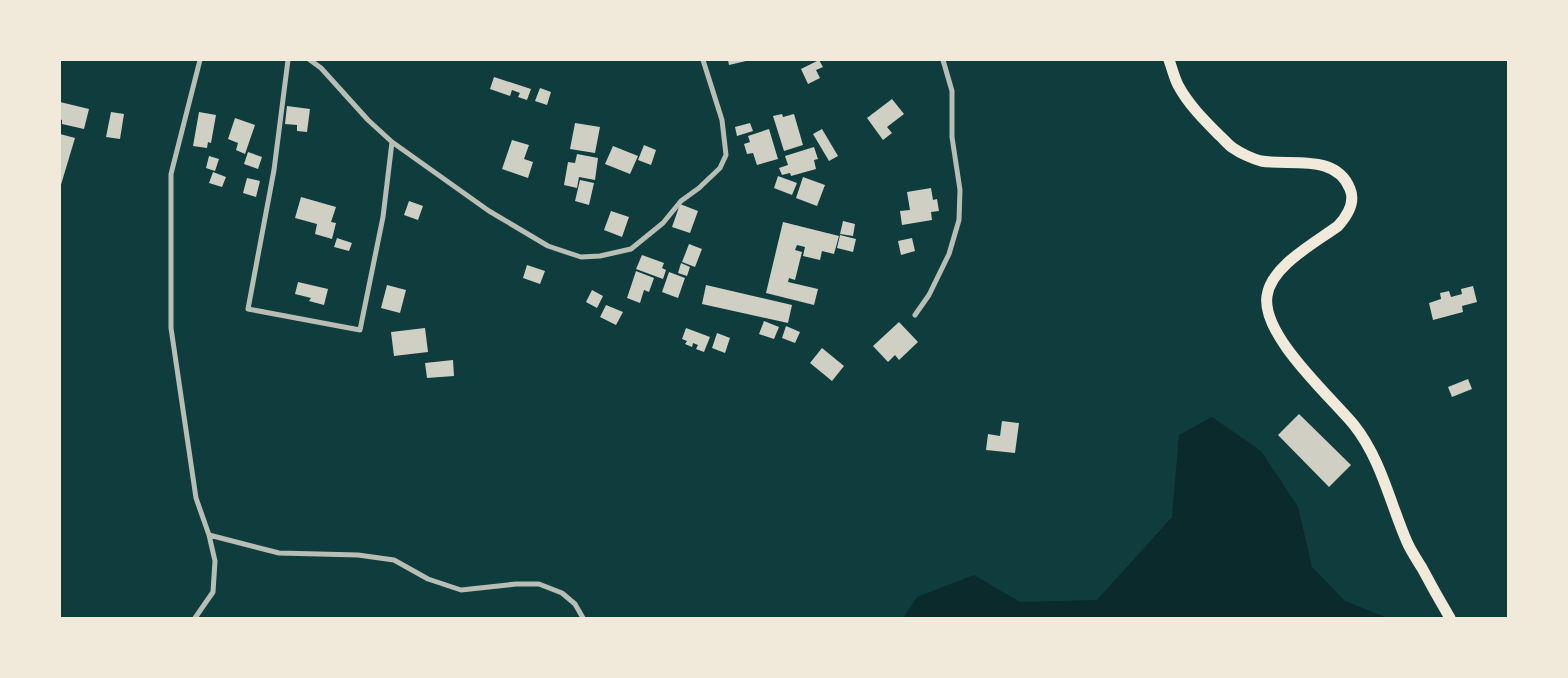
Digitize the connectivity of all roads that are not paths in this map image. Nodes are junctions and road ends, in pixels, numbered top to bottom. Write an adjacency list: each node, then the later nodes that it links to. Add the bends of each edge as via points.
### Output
1 (200, 60): 9 (street, via 171,174 171,328 196,498)
2 (288, 60): 7 (street, via 274,170 248,309 360,330 382,217)
3 (310, 60): 7 (street)
4 (703, 60): 7 (street, via 722,120 726,155 720,168 681,201 663,224 631,249 581,257 548,246 489,211)
5 (943, 60): 8 (street, via 952,91 952,137 960,190 959,220 949,254)
6 (1169, 60): 12 (highway, via 1178,85 1195,111 1234,149 1259,160 1322,165 1342,176 1349,185 1352,203 1343,221 1276,274 1266,296 1267,307 1270,319 1290,354 1367,443 1407,543)
7 (392, 142)
8 (915, 316)
9 (210, 535): 10 (street, via 215,560 213,592); 11 (street, via 279,552 394,560 428,579 461,590 539,584 562,593 575,604)
10 (195, 618)
11 (583, 618)
12 (1450, 618)

